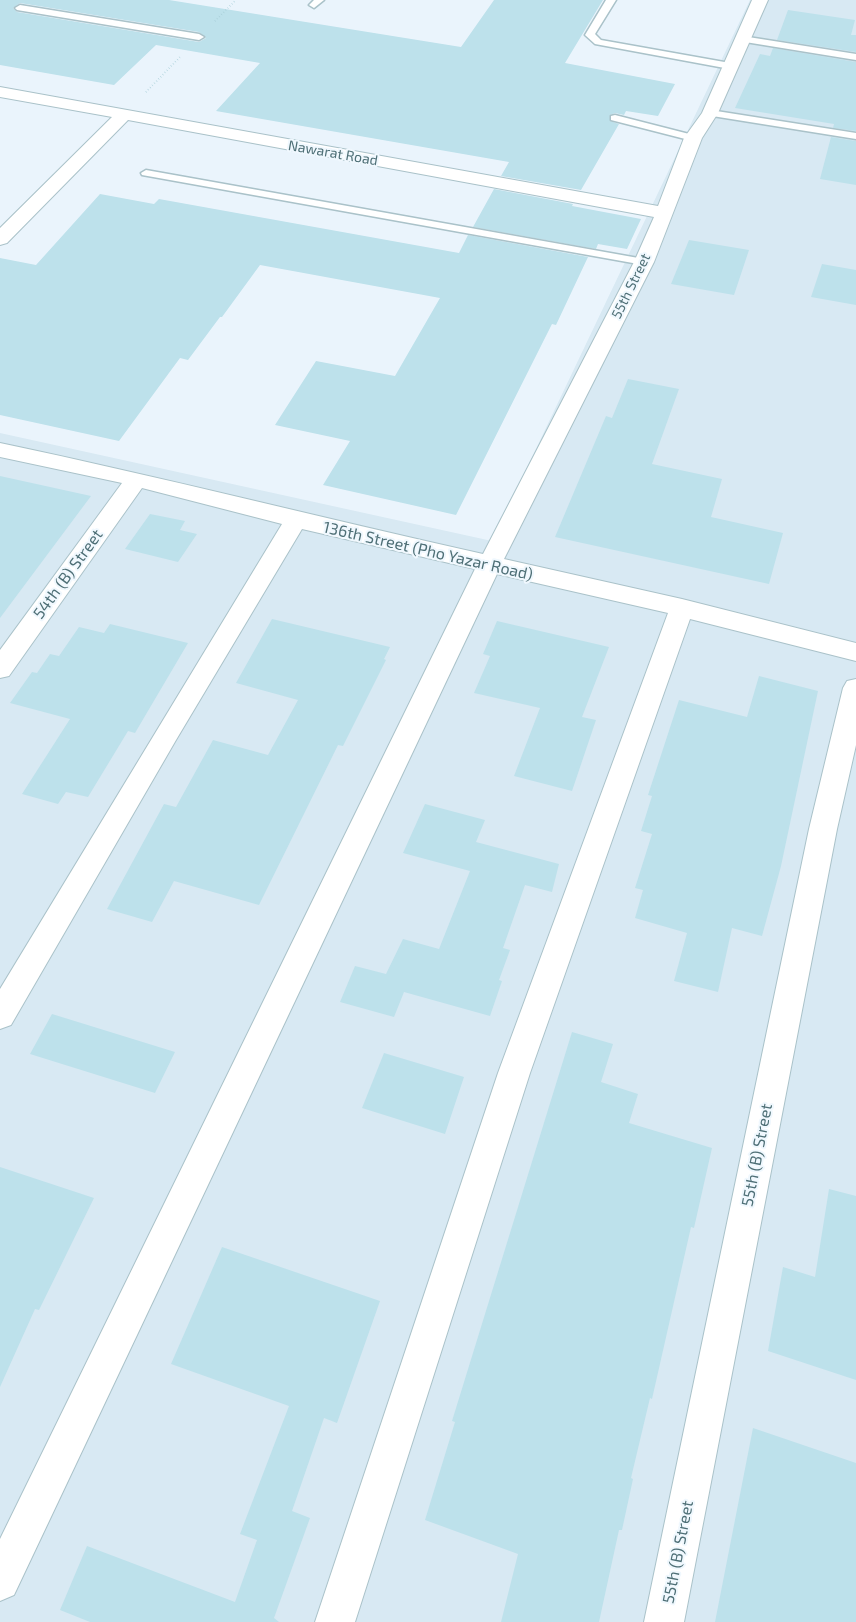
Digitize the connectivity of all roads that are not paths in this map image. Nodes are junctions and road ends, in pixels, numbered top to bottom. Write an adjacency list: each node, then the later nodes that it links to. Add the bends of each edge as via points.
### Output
1 (612, 0): 7 (lane, via 590,35 598,42)
2 (760, 0): 5 (street, 55th Street)
3 (20, 8): 4 (lane)
4 (199, 37)
5 (742, 39): 6 (lane); 7 (street, 55th Street)
6 (856, 56)
7 (730, 66): 9 (street, 55th Street)
8 (0, 92): 10 (street, Nawarat Road)
9 (710, 112): 12 (lane); 13 (street, 55th Street)
10 (124, 115): 15 (street, Nawarat Road); 16 (street)
11 (615, 118): 13 (lane)
12 (856, 136)
13 (693, 138): 15 (street, 55th Street)
14 (146, 173): 17 (lane)
15 (665, 213): 17 (street, 55th Street)
16 (0, 239)
17 (644, 262): 21 (street, 55th Street)
18 (0, 450): 19 (street, 136th Street (Pho Yazar Road))
19 (137, 479): 20 (street, 136th Street (Pho Yazar Road)); 24 (street, 54th (B) Street)
20 (296, 520): 21 (street, 136th Street (Pho Yazar Road)); 26 (street)
21 (489, 565): 22 (street, 136th Street (Pho Yazar Road)); 27 (street, 55th Street)
22 (682, 608): 23 (street, 136th Street (Pho Yazar Road)); 28 (street, via 514,1073)
23 (856, 652)
24 (0, 670)
25 (856, 688): 29 (street, 55th (B) Street, via 823,828)
26 (0, 1016)
27 (0, 1581)
28 (335, 1622)
29 (664, 1622)

